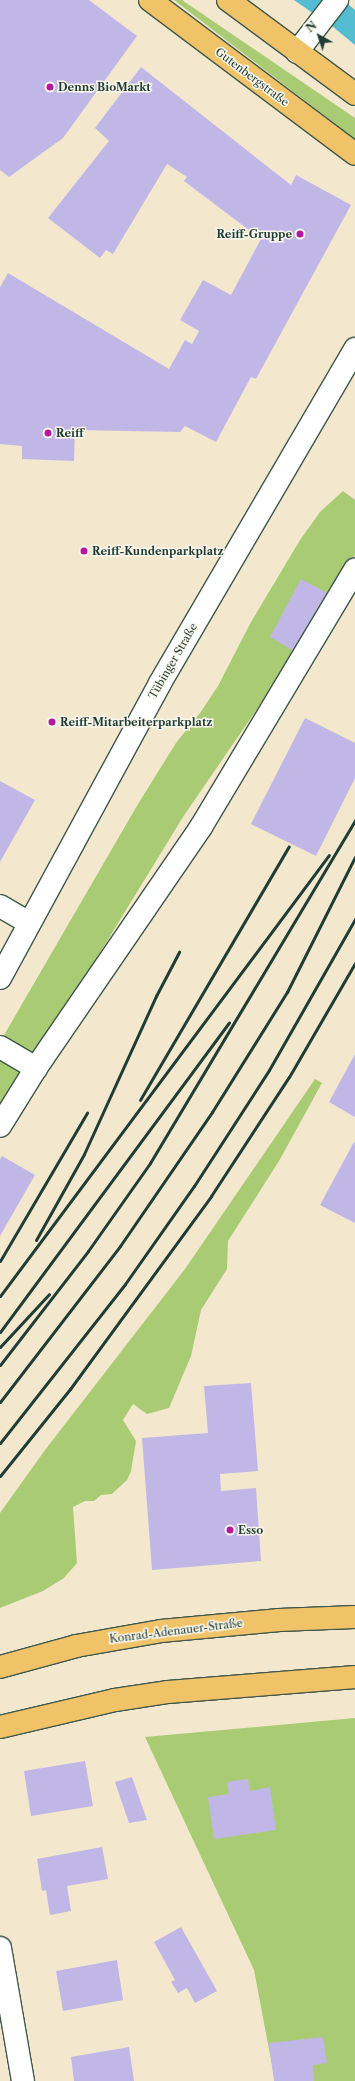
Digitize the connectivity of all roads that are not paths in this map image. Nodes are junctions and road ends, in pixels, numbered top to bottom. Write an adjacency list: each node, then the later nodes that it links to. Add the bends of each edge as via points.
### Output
1 (150, 0): 6 (main road, Gutenbergstraße)
2 (228, 0): 4 (main road)
3 (337, 0): 4 (street)
4 (297, 52): 5 (main road)
5 (355, 94)
6 (355, 154)
7 (355, 349): 10 (street, Tübinger Straße, via 175,658)
8 (355, 570): 13 (street, via 201,827)
9 (0, 906): 10 (street)
10 (30, 923): 11 (street, Tübinger Straße)
11 (0, 978)
12 (0, 1047): 13 (street)
13 (36, 1068): 14 (street)
14 (0, 1126)
15 (355, 1618): 16 (main road, Konrad-Adenauer-Straße, via 279,1620 161,1631 76,1646)
16 (0, 1667)
17 (355, 1677): 18 (main road, via 168,1692 114,1700)
18 (0, 1727)
19 (0, 1948): 20 (street)
20 (23, 2081)

